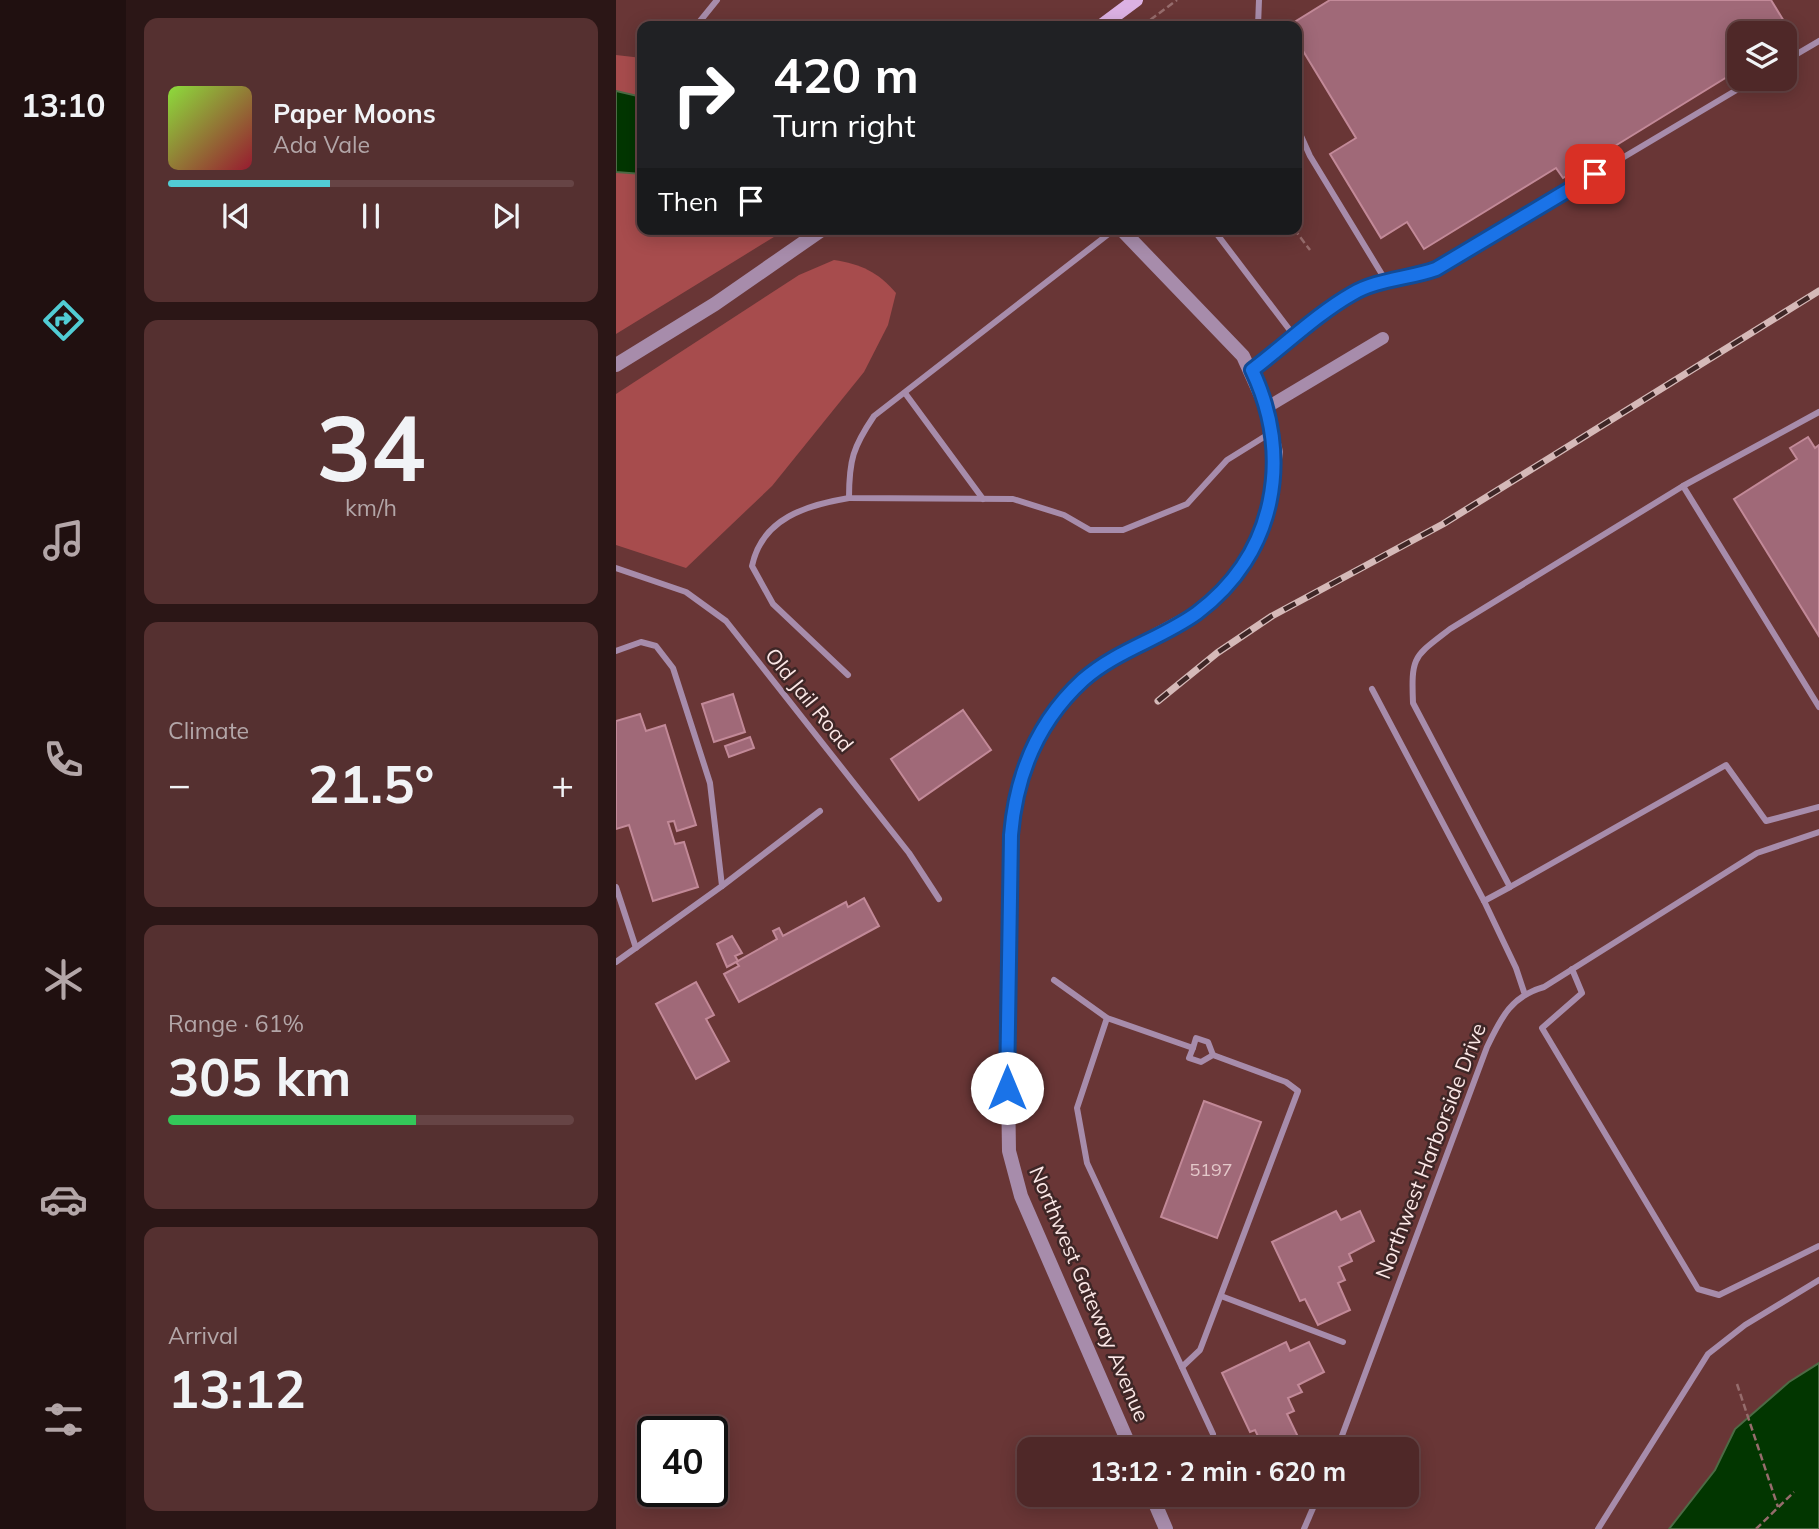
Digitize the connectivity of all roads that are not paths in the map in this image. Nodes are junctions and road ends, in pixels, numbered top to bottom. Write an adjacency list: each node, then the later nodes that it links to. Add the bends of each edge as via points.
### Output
1 (718, 0): 4 (lane)
2 (1136, 0): 5 (main road)
3 (1259, 0): 6 (lane)
4 (700, 21)
5 (1108, 21)
6 (1258, 21)
7 (1819, 41): 8 (lane)
8 (1797, 54)
9 (1735, 91): 15 (lane, via 1436,269)
10 (1302, 138): 15 (lane)
11 (813, 235): 18 (street)
12 (1107, 235): 20 (lane)
13 (1127, 235): 19 (street, Northwest Gateway Avenue, via 1230,340)
14 (1218, 235): 16 (lane)
15 (1386, 281): 16 (lane, via 1351,294)
16 (1295, 337): 19 (lane)
17 (1383, 338): 21 (street)
18 (616, 365)
19 (1252, 370): 21 (street, Northwest Gateway Avenue)
20 (905, 393): 25 (lane, via 874,416 855,445 849,465); 26 (lane)
21 (1266, 408): 23 (street, Northwest Gateway Avenue)
22 (1819, 412): 24 (lane)
23 (1273, 432): 26 (lane, via 1227,460 1187,504 1123,530 1090,530 1064,515 1013,499); 54 (street, Northwest Gateway Avenue, via 1276,452 1266,515 1248,558 1232,581 1195,614 1101,665 1066,697 1031,750 1016,795 1007,1019 1007,1130 1014,1175)
24 (1683, 486): 31 (lane); 37 (lane, via 1450,629 1416,655 1413,703)
25 (849, 498): 26 (lane); 29 (lane, via 810,505 782,519 762,541 752,566 773,604)
26 (983, 499)
27 (616, 568): 38 (lane, Old Jail Road, via 686,592 726,621 909,853)
28 (616, 651): 35 (lane, via 641,642 656,646 673,668 710,783)
29 (848, 675)
30 (1372, 689): 39 (lane)
31 (1819, 707)
32 (1819, 807): 37 (lane, via 1766,821 1726,765)
33 (820, 811): 35 (lane)
34 (1819, 832): 42 (lane, Northwest Harborside Drive, via 1757,853)
35 (723, 886): 40 (lane)
36 (616, 887): 40 (lane)
37 (1510, 887): 39 (lane)
38 (939, 899)
39 (1483, 901): 44 (lane)
40 (636, 948): 41 (lane)
41 (616, 962)
42 (1572, 969): 44 (lane, Northwest Harborside Drive, via 1544,987); 48 (lane, via 1582,993 1542,1028 1698,1289 1719,1295)
43 (1054, 980): 45 (lane)
44 (1524, 992): 55 (lane, Northwest Harborside Drive, via 1504,1012 1487,1047)
45 (1107, 1018): 46 (lane); 52 (lane, via 1077,1108 1087,1163)
46 (1193, 1048): 47 (lane, via 1196,1038 1208,1042); 47 (lane, via 1189,1058 1201,1062)
47 (1213, 1055): 50 (lane, via 1286,1082 1298,1091)
48 (1819, 1246)
49 (1819, 1280): 60 (lane, via 1745,1325 1708,1354)
50 (1221, 1296): 51 (lane); 52 (lane, via 1200,1350)
51 (1343, 1342)
52 (1182, 1367): 53 (lane)
53 (1213, 1434)
54 (1126, 1437)
55 (1341, 1437)
56 (1157, 1507): 58 (street)
57 (1313, 1507): 59 (lane)
58 (1166, 1529)
59 (1304, 1529)
60 (1598, 1529)

